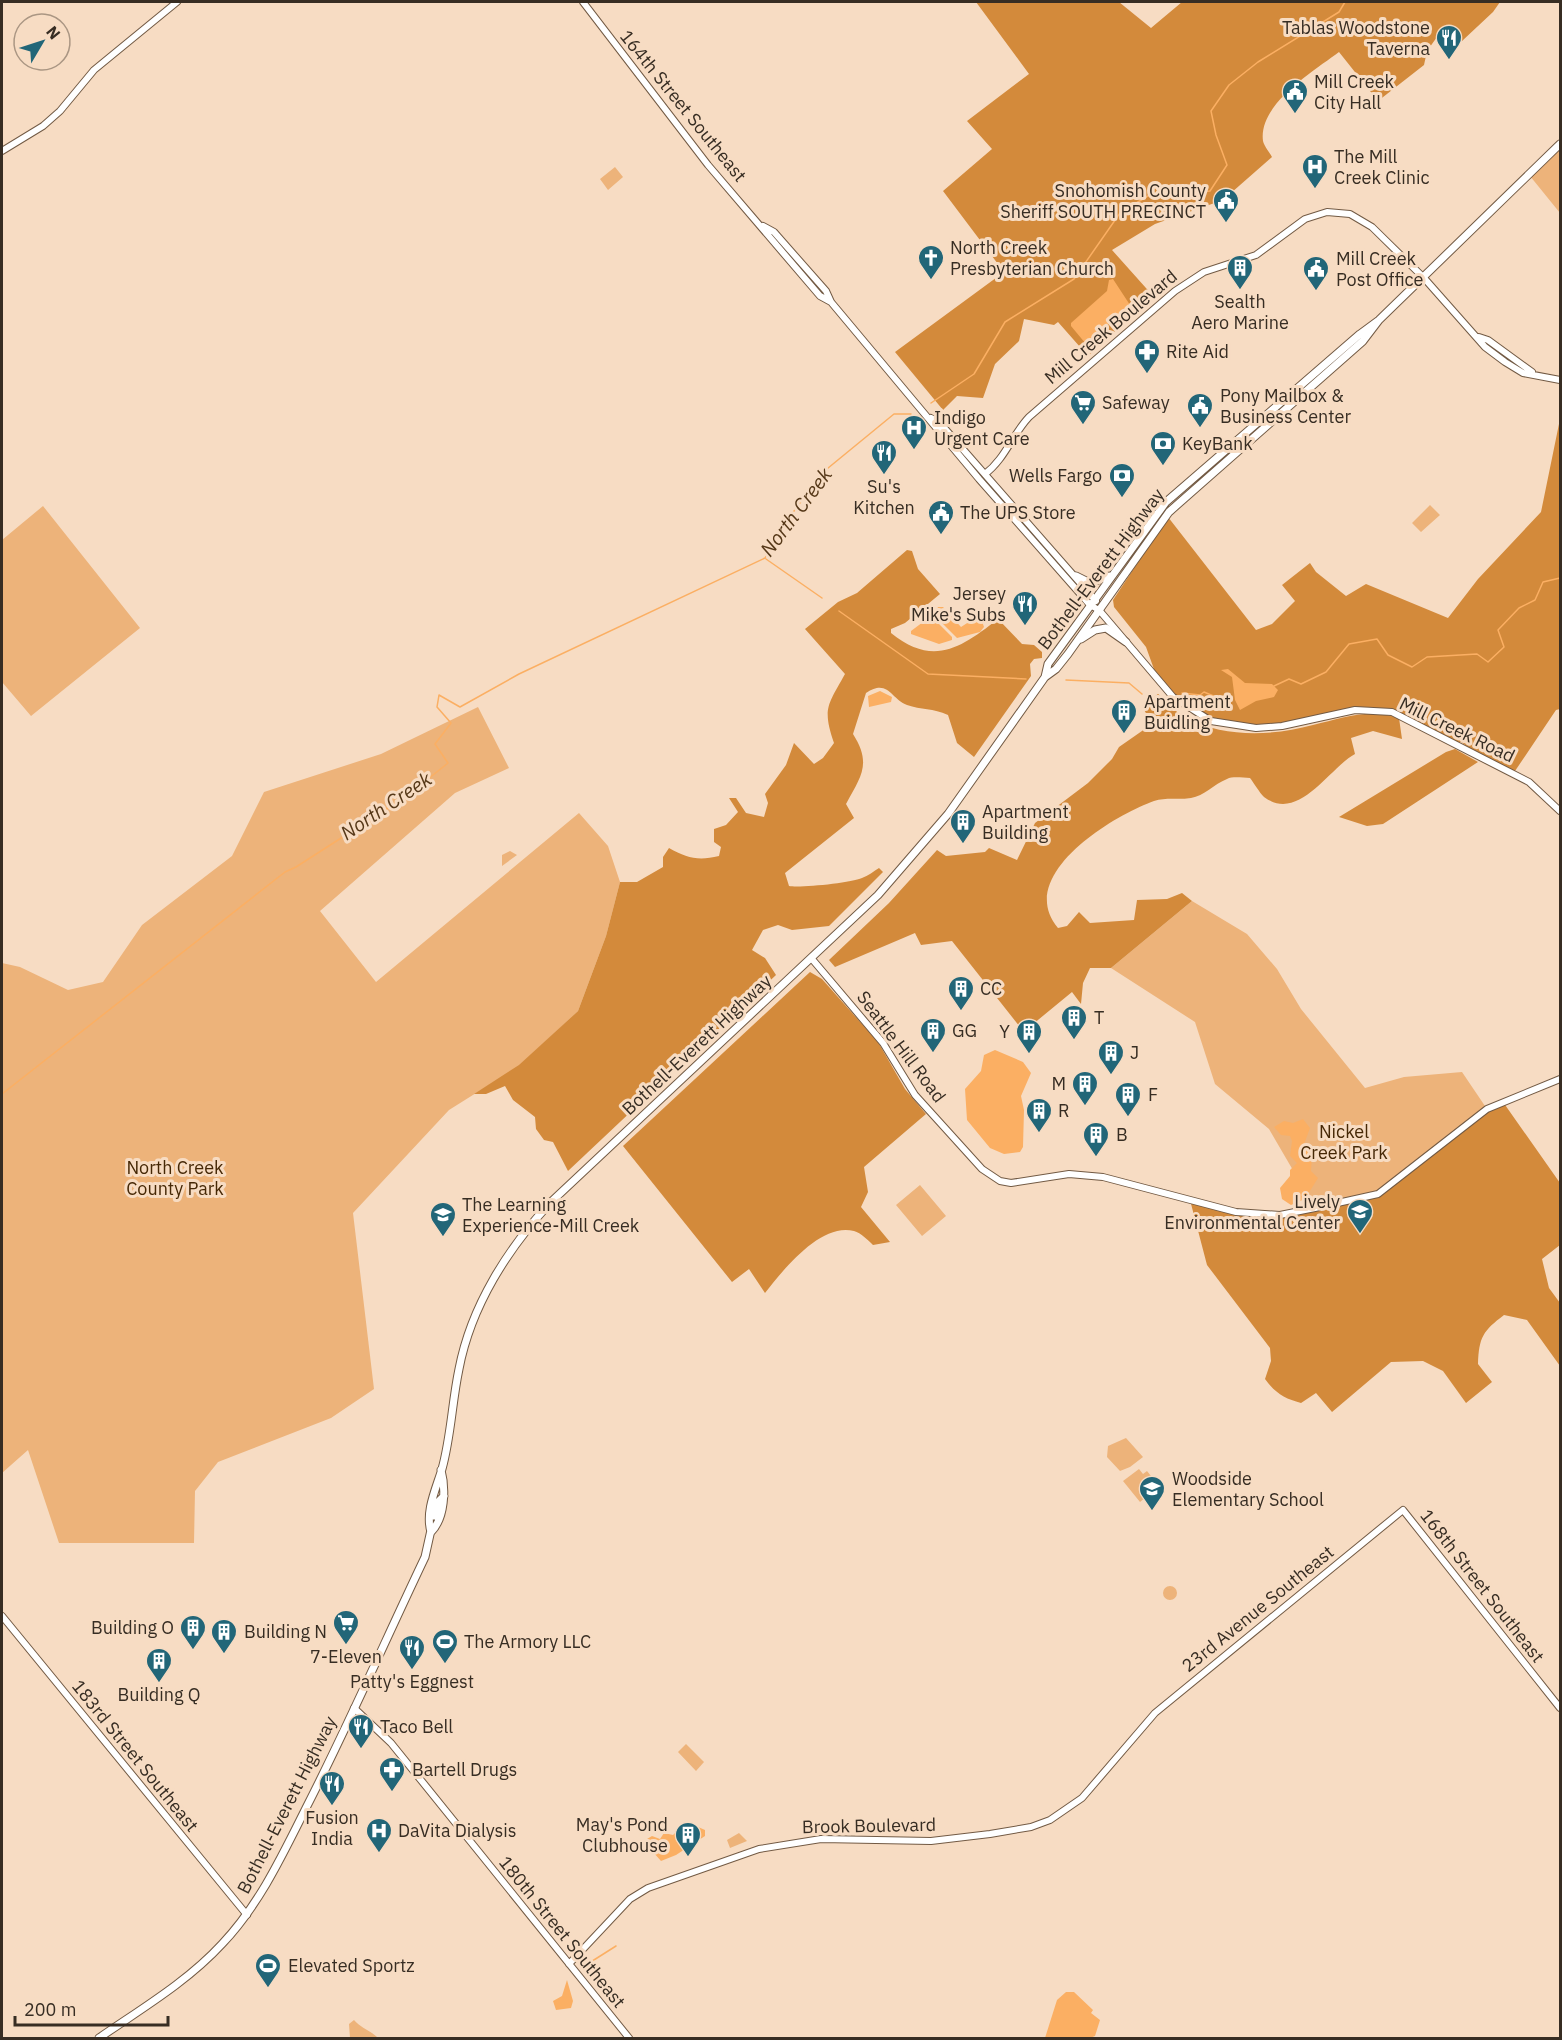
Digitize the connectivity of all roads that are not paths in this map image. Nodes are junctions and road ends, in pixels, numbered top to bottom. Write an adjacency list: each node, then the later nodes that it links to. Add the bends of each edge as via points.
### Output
1 (177, 2): 4 (street, via 94,70 43,126)
2 (583, 2): 9 (street, 164th Street Southeast, via 708,165 763,226 774,232)
3 (1560, 144): 5 (main road, Bothell-Everett Highway)
4 (2, 151)
5 (1424, 278): 6 (main road, Bothell-Everett Highway); 7 (street, Mill Creek Boulevard, via 1485,347 1523,373); 13 (street, Mill Creek Boulevard, via 1361,219 1331,212 1310,217 1262,252 1204,272 1167,297 1029,417 998,463)
6 (1380, 320): 8 (main road, Bothell-Everett Highway); 11 (main road, Bothell-Everett Highway, via 1363,342)
7 (1560, 380)
8 (1272, 411): 10 (main road, Bothell-Everett Highway); 11 (main road, via 1247,437)
9 (931, 418): 13 (street, 164th Street Southeast); 16 (street, 164th Street Southeast, via 979,479)
10 (1241, 436): 12 (main road, via 1242,441); 14 (main road, Bothell-Everett Highway, via 1166,502)
11 (1248, 441): 12 (main road, Bothell-Everett Highway)
12 (1212, 472): 17 (main road, Bothell-Everett Highway, via 1161,522)
13 (985, 474): 15 (street, 164th Street Southeast)
14 (1113, 573): 15 (main road, via 1094,583); 16 (main road, Bothell-Everett Highway)
15 (1076, 576): 16 (street, 164th Street Southeast)
16 (1093, 602): 17 (street, Mill Creek Road); 20 (main road, Bothell-Everett Highway, via 1048,664)
17 (1100, 610): 18 (street, Mill Creek Road); 19 (main road, Bothell-Everett Highway)
18 (1126, 642): 19 (main road, via 1099,628); 21 (street, Mill Creek Road, via 1173,697 1211,721 1256,728 1355,710 1392,712 1528,783)
19 (1075, 645): 20 (main road, Bothell-Everett Highway)
20 (1045, 677): 22 (main road, Bothell-Everett Highway, via 927,842)
21 (1560, 811)
22 (812, 959): 23 (street, Seattle Hill Road, via 883,1043 915,1095 982,1169 1011,1183 1069,1174 1103,1177 1236,1212 1280,1215 1378,1194 1487,1108); 24 (main road, Bothell-Everett Highway, via 551,1202 522,1234 496,1274 468,1333)
23 (1560, 1079)
24 (441, 1470): 26 (main road, Bothell-Everett Highway, via 428,1523); 26 (main road, Bothell-Everett Highway, via 444,1496 437,1526)
25 (1403, 1510): 29 (street, 168th Street Southeast); 30 (street, 23rd Avenue Southeast, via 1155,1713)
26 (431, 1532): 28 (main road, Bothell-Everett Highway, via 425,1557)
27 (2, 1616): 31 (street, 183rd Street Southeast)
28 (354, 1708): 31 (main road, Bothell-Everett Highway, via 277,1865); 32 (street, 180th Street Southeast, via 391,1743)
29 (1560, 1708)
30 (1134, 1735): 32 (street, Brook Boulevard, via 1082,1798 1050,1820 1031,1827 931,1841 821,1839 759,1849 648,1888 630,1899)
31 (247, 1915): 33 (main road, Bothell-Everett Highway, via 197,1968)
32 (569, 1964): 34 (street, 180th Street Southeast)
33 (99, 2038)
34 (629, 2038)

